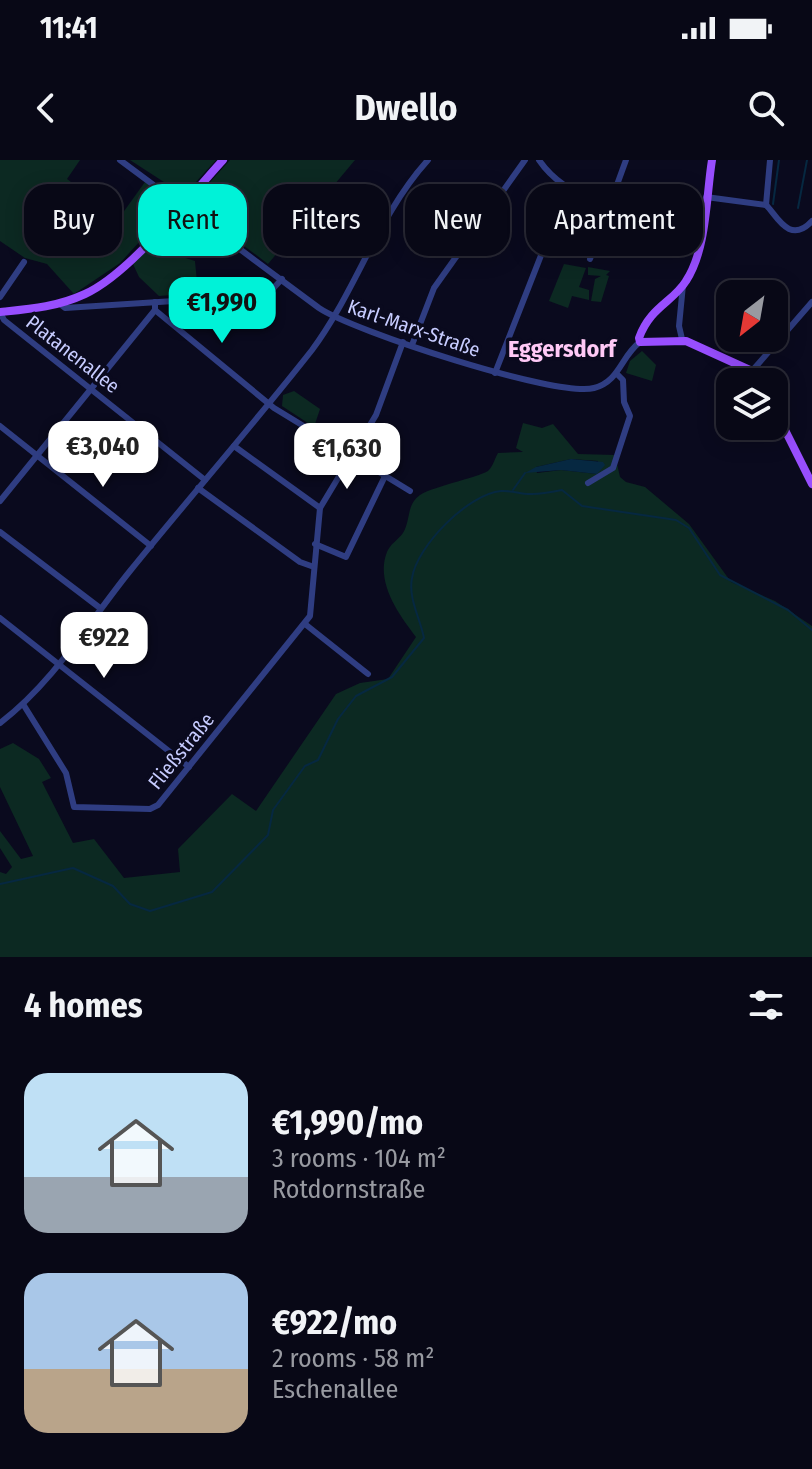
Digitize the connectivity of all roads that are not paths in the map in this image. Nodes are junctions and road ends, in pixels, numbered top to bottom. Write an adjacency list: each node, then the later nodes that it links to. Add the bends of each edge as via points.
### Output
1 (120, 160): 9 (street, Karl-Marx-Straße)
2 (223, 160): 10 (main road)
3 (428, 160): 30 (street, via 410,182)
4 (525, 160): 34 (street, via 434,288)
5 (539, 160): 11 (street)
6 (626, 160): 12 (street)
7 (712, 160): 13 (main road)
8 (770, 160): 14 (street)
9 (154, 184)
10 (201, 184)
11 (560, 184)
12 (617, 184)
13 (706, 197): 14 (street); 15 (main road)
14 (766, 205): 16 (street, via 774,220 795,229)
15 (703, 217)
16 (812, 221)
17 (138, 251): 27 (main road)
18 (247, 253): 24 (street, Karl-Marx-Straße)
19 (541, 256): 37 (street)
20 (591, 256): 22 (street)
21 (695, 256): 25 (main road)
22 (590, 259)
23 (24, 262): 29 (street)
24 (282, 279): 28 (street, via 267,295); 30 (street, Karl-Marx-Straße)
25 (683, 285): 31 (street); 33 (main road, via 656,309)
26 (812, 302): 36 (street)
27 (75, 303): 28 (street); 29 (main road)
28 (155, 306): 39 (street); 40 (street)
29 (1, 307): 39 (street, Platanenallee, via 4,320)
30 (333, 317): 32 (street, Karl-Marx-Straße); 40 (street)
31 (682, 339): 33 (main road); 35 (main road)
32 (403, 342): 34 (street, Karl-Marx-Straße); 44 (street, Fließstraße, via 384,398)
33 (640, 342): 38 (street)
34 (412, 345): 37 (street, Karl-Marx-Straße)
35 (745, 368)
36 (755, 368)
37 (495, 373): 38 (street, Karl-Marx-Straße, via 578,390 596,388)
38 (617, 374): 48 (street, via 629,422 613,468)
39 (91, 388): 45 (street); 47 (street, Platanenallee)
40 (269, 403): 43 (street); 44 (street)
41 (0, 426): 45 (street)
42 (788, 436): 49 (main road)
43 (234, 446): 47 (street); 53 (street)
44 (351, 454): 46 (street); 53 (street, Fließstraße)
45 (37, 455): 52 (street); 56 (street)
46 (385, 476): 51 (street); 55 (street, via 346,557)
47 (205, 480): 50 (street)
48 (588, 483)
49 (812, 484)
50 (198, 488): 56 (street); 57 (street)
51 (410, 491)
52 (0, 501)
53 (320, 508): 55 (street, Fließstraße)
54 (0, 532): 58 (street)
55 (315, 544): 57 (street, Fließstraße)
56 (151, 546): 58 (street)
57 (314, 567): 60 (street, Fließstraße, via 312,606)
58 (100, 608): 61 (street)
59 (0, 618): 61 (street)
60 (305, 624): 62 (street); 65 (street, Fließstraße)
61 (60, 663): 63 (street); 65 (street)
62 (368, 674)
63 (23, 704): 64 (street); 65 (street, Fließstraße, via 66,773 74,807 154,808)
64 (0, 723)
65 (189, 767)

